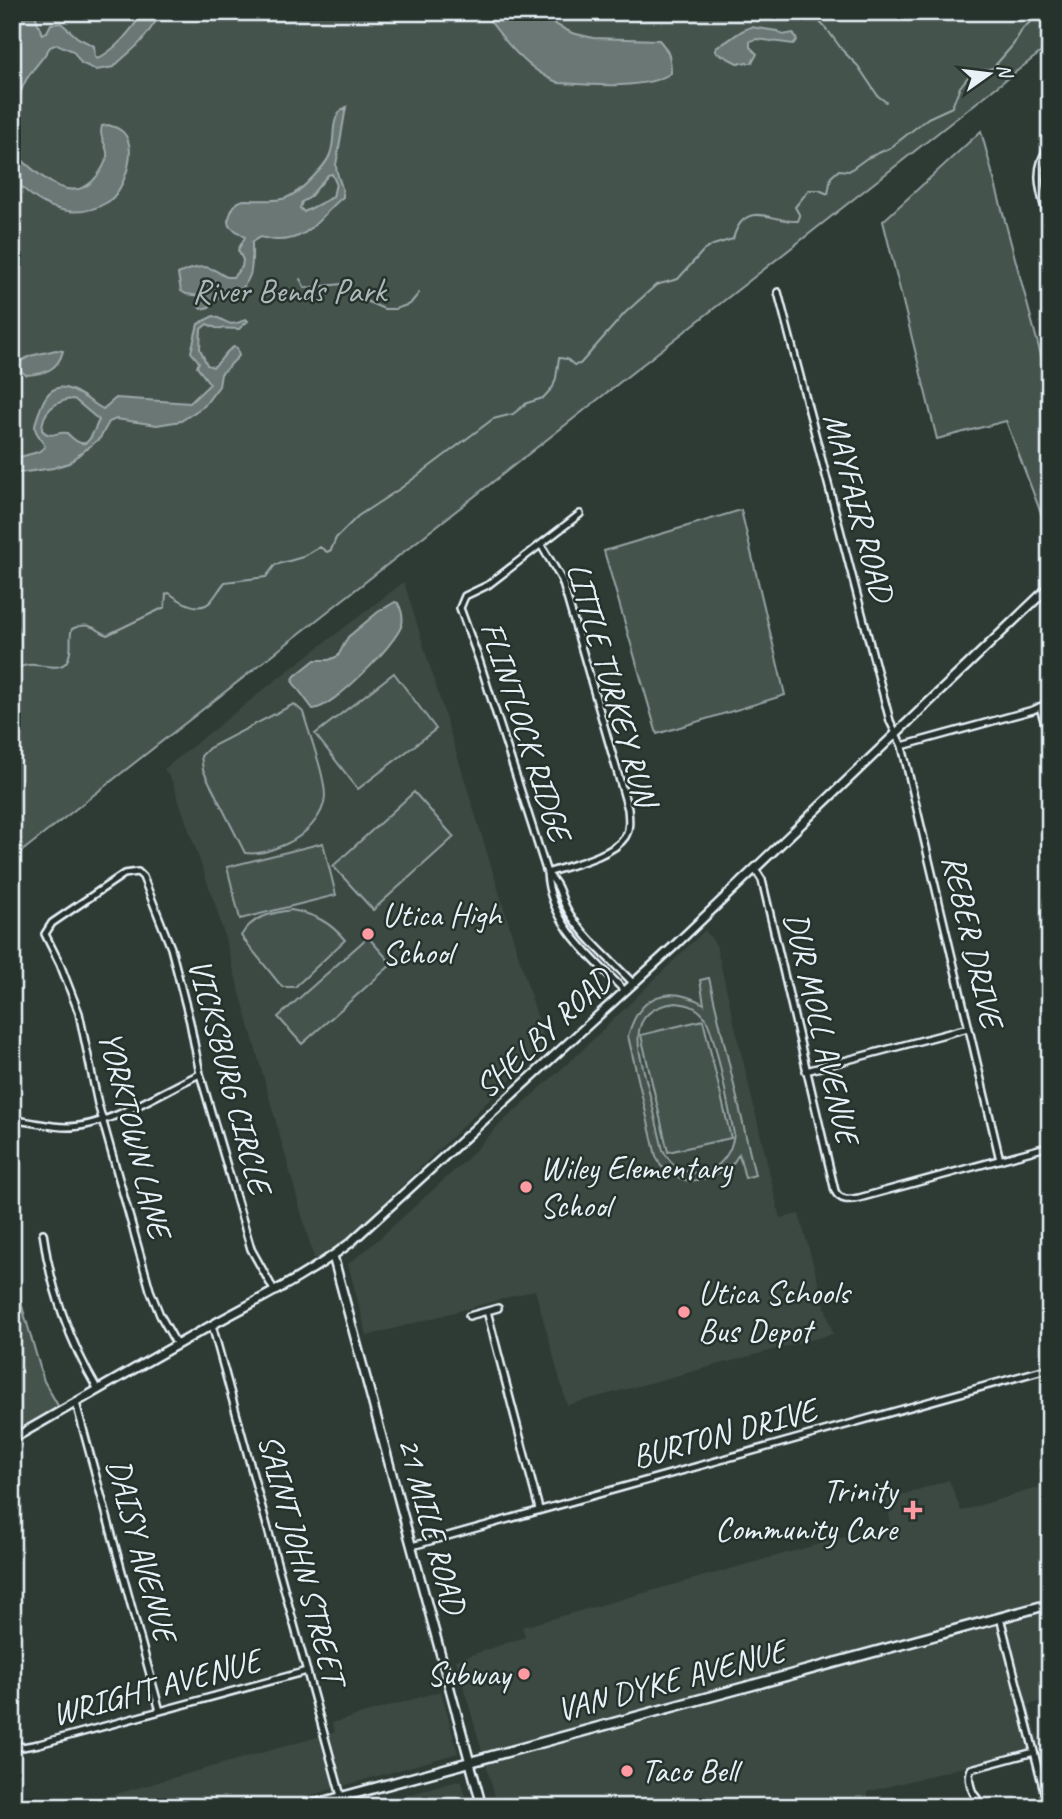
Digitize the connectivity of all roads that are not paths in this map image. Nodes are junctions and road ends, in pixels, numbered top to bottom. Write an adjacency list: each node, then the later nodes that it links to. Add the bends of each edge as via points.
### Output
1 (1050, 145): 2 (street, via 1038,167)
2 (1050, 227)
3 (778, 292): 9 (street, MAYFAIR ROAD)
4 (580, 514): 5 (street)
5 (541, 545): 14 (street, FLINTLOCK RIDGE, via 465,596 460,604); 14 (street, LITTLE TURKEY RUN, via 562,580 630,821 625,837 615,846)
6 (1050, 586): 9 (street, SHELBY ROAD)
7 (1050, 702): 8 (street)
8 (1040, 708): 10 (street); 11 (street)
9 (896, 733): 11 (street, REBER DRIVE); 12 (street, SHELBY ROAD)
10 (1050, 741)
11 (902, 746): 19 (street, REBER DRIVE)
12 (755, 869): 17 (street, SHELBY ROAD); 20 (street, DUR MOLL AVENUE, via 762,880)
13 (138, 872): 21 (street, VICKSBURG CIRCLE, via 167,934); 22 (street, YORKTOWN LANE, via 110,883 52,923 45,934 79,1013)
14 (547, 873): 15 (street, FLINTLOCK RIDGE, via 558,884 566,909); 16 (street, FLINTLOCK RIDGE, via 556,914)
15 (581, 928): 16 (street); 17 (street, FLINTLOCK RIDGE)
16 (572, 936): 18 (street, FLINTLOCK RIDGE)
17 (632, 982): 18 (street, SHELBY ROAD)
18 (624, 990): 27 (street, SHELBY ROAD)
19 (968, 1028): 20 (street); 25 (street, REBER DRIVE)
20 (806, 1071): 25 (street, DUR MOLL AVENUE, via 835,1191 841,1198 870,1195)
21 (200, 1074): 22 (street); 28 (street, VICKSBURG CIRCLE, via 251,1249)
22 (102, 1119): 23 (street, via 68,1127); 33 (street, YORKTOWN LANE, via 150,1290)
23 (12, 1120)
24 (1050, 1146): 25 (street)
25 (1000, 1160)
26 (43, 1233): 35 (street, via 68,1328)
27 (333, 1256): 28 (street, SHELBY ROAD); 39 (street, 21 MILE ROAD)
28 (275, 1292): 32 (street, SHELBY ROAD)
29 (498, 1308): 30 (street)
30 (487, 1311): 31 (street); 38 (street)
31 (469, 1316)
32 (212, 1325): 33 (street, SHELBY ROAD); 42 (street, SAINT JOHN STREET)
33 (177, 1345): 35 (street, SHELBY ROAD)
34 (1050, 1368): 38 (street, BURTON DRIVE)
35 (98, 1390): 36 (street, SHELBY ROAD)
36 (76, 1403): 37 (street, SHELBY ROAD); 43 (street, DAISY AVENUE)
37 (12, 1439)
38 (539, 1509): 39 (street, BURTON DRIVE)
39 (412, 1546): 46 (street, 21 MILE ROAD)
40 (1050, 1604): 41 (main road, VAN DYKE AVENUE)
41 (1000, 1617): 45 (street); 46 (main road, VAN DYKE AVENUE)
42 (307, 1671): 43 (street, WRIGHT AVENUE); 47 (street, SAINT JOHN STREET)
43 (160, 1711): 44 (street, WRIGHT AVENUE, via 39,1744)
44 (15, 1744)
45 (1034, 1752): 48 (street, via 971,1769 973,1794); 52 (street)
46 (472, 1763): 47 (main road, VAN DYKE AVENUE); 51 (street, 21 MILE ROAD)
47 (341, 1797): 49 (main road, VAN DYKE AVENUE); 50 (street, SAINT JOHN STREET)
48 (978, 1798)
49 (305, 1807)
50 (344, 1807)
51 (482, 1807)
52 (1048, 1807)

